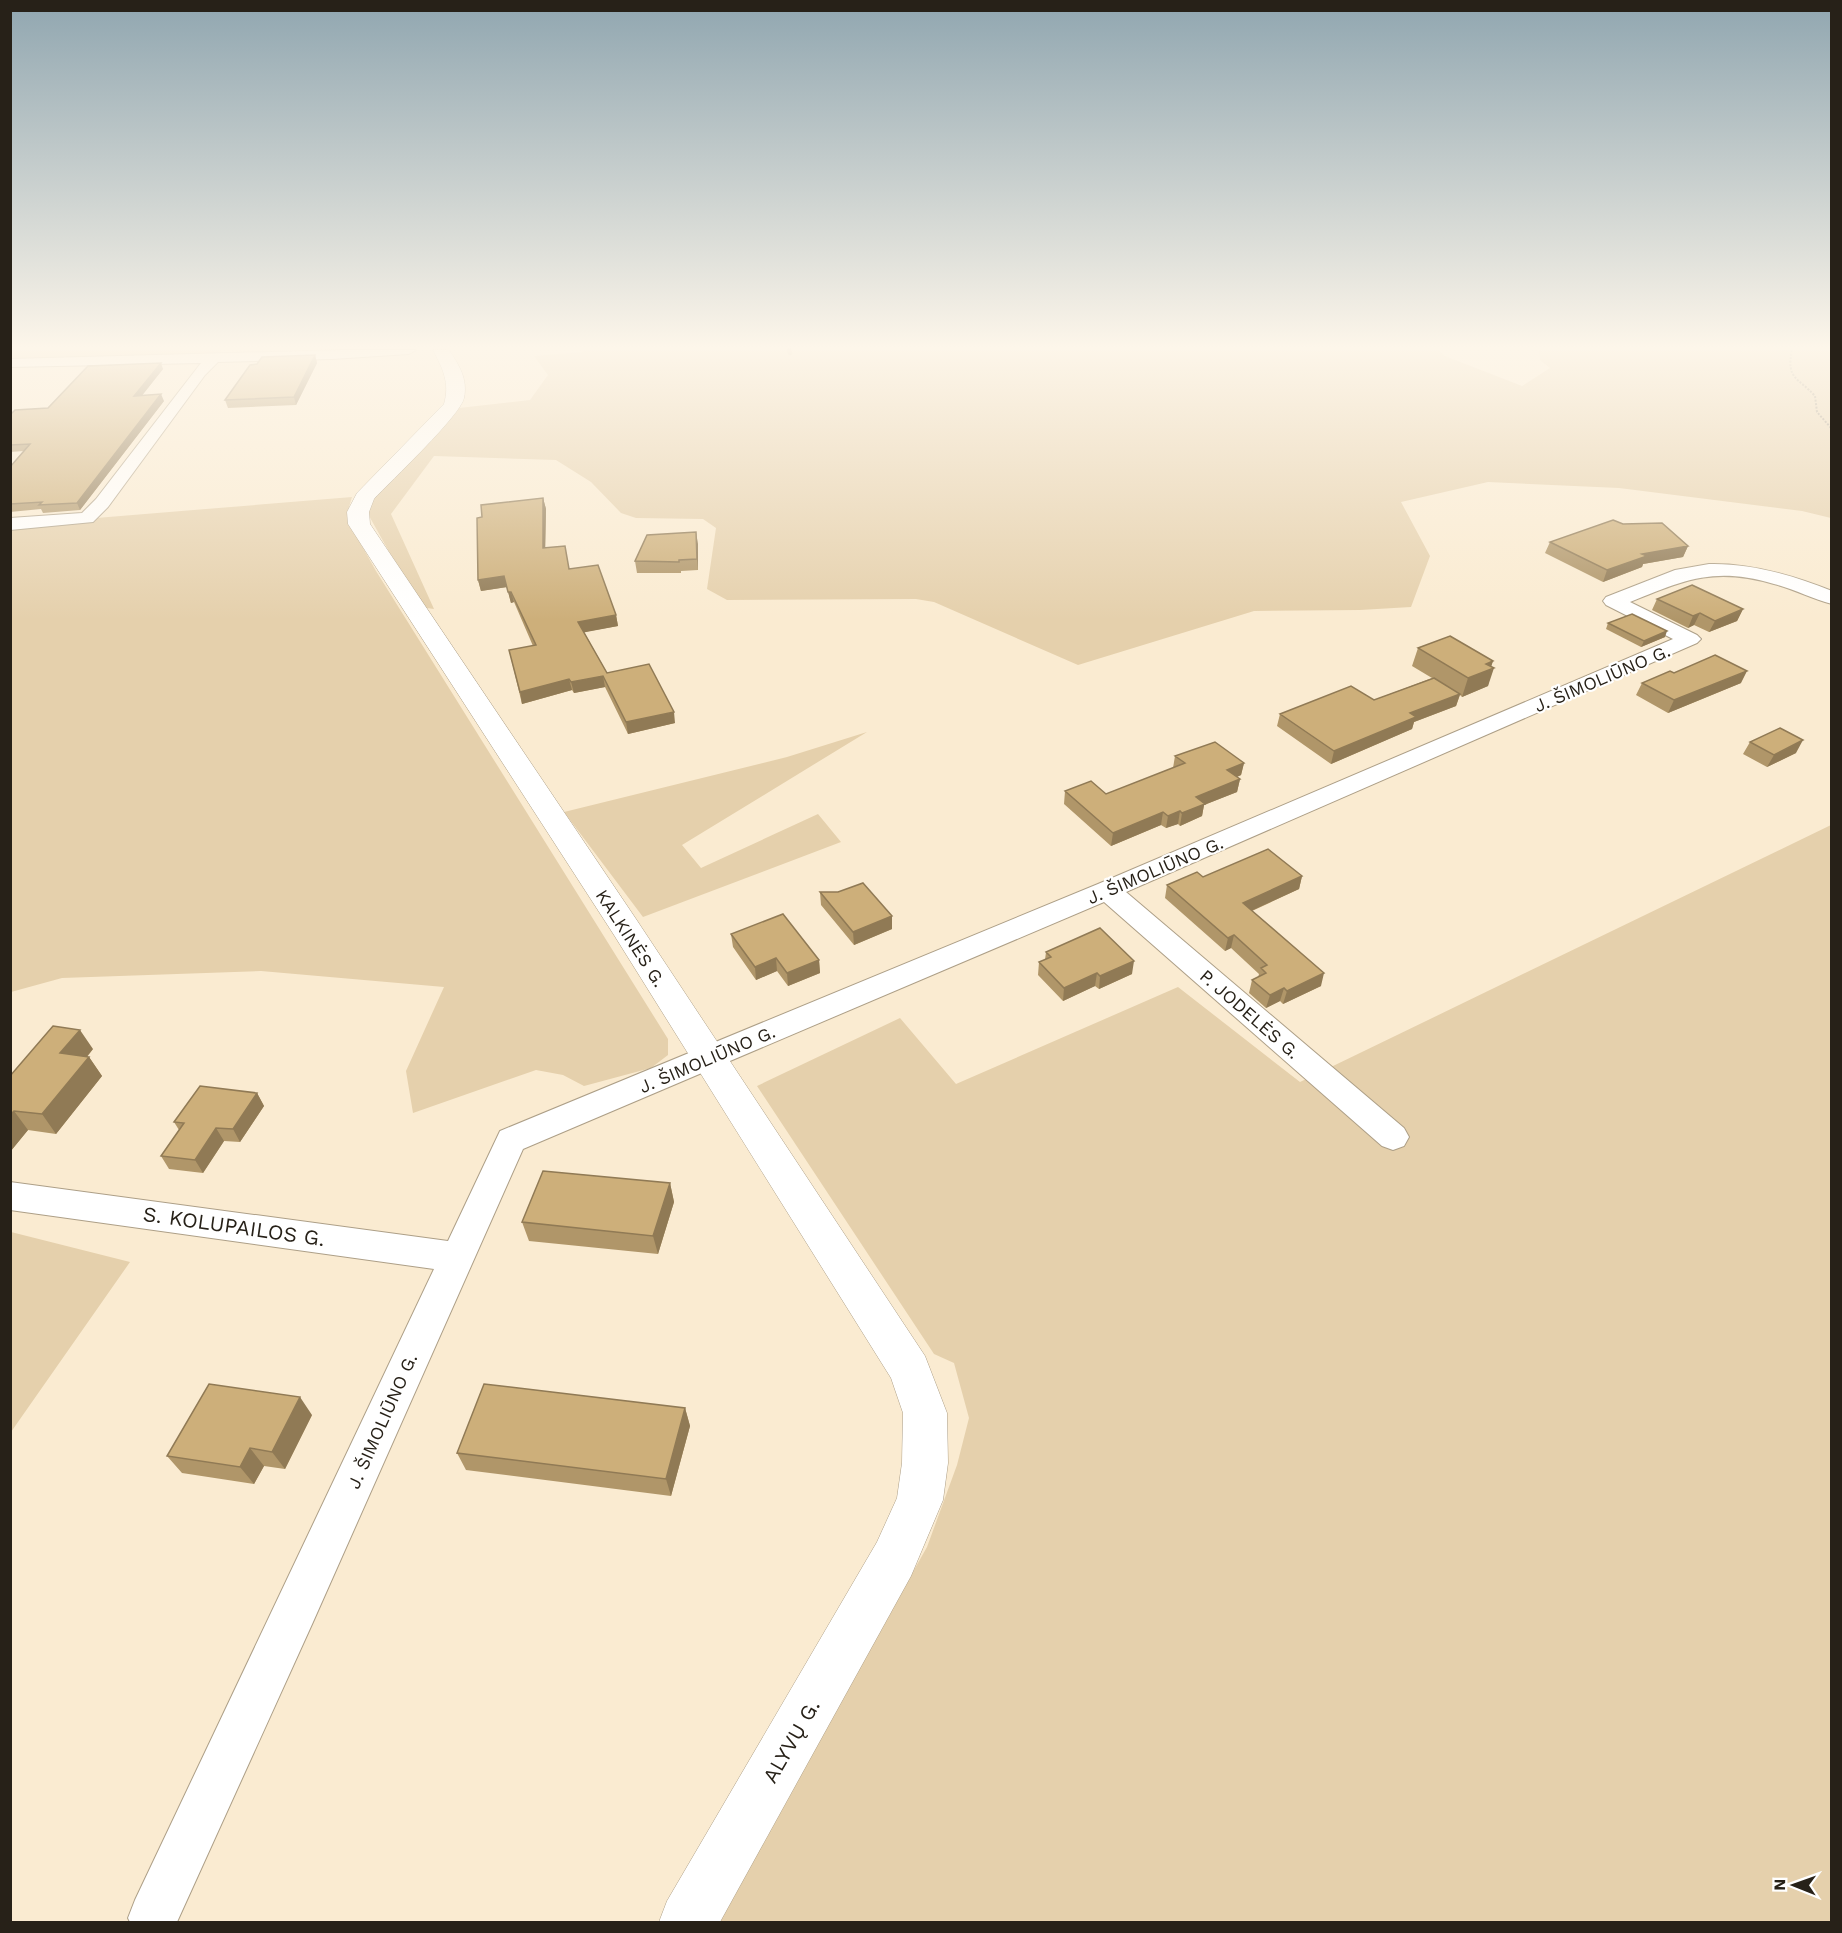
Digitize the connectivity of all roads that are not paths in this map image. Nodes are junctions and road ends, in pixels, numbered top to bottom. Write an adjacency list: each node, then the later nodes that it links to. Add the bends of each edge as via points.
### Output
1 (149, 440): 3 (street, via 87,518)
2 (420, 440): 6 (main road, KALKINĖS G., via 364,497 358,512 359,524)
3 (10, 524)
4 (1832, 598): 5 (street, J. ŠIMOLIŪNO G., via 1797,583 1718,570 1692,572 1613,601 1690,639)
5 (1107, 891): 6 (street, J. ŠIMOLIŪNO G.); 7 (street, P. JODELĖS G.)
6 (708, 1059): 9 (street, J. ŠIMOLIŪNO G., via 511,1140); 10 (main road, KALKINĖS G., via 910,1370 925,1413 924,1463 920,1500)
7 (1393, 1137)
8 (10, 1196): 9 (street, S. KOLUPAILOS G.)
9 (457, 1257): 11 (street, J. ŠIMOLIŪNO G.)
10 (894, 1559): 12 (main road, ALYVŲ G.)
11 (153, 1918)
12 (688, 1923)

